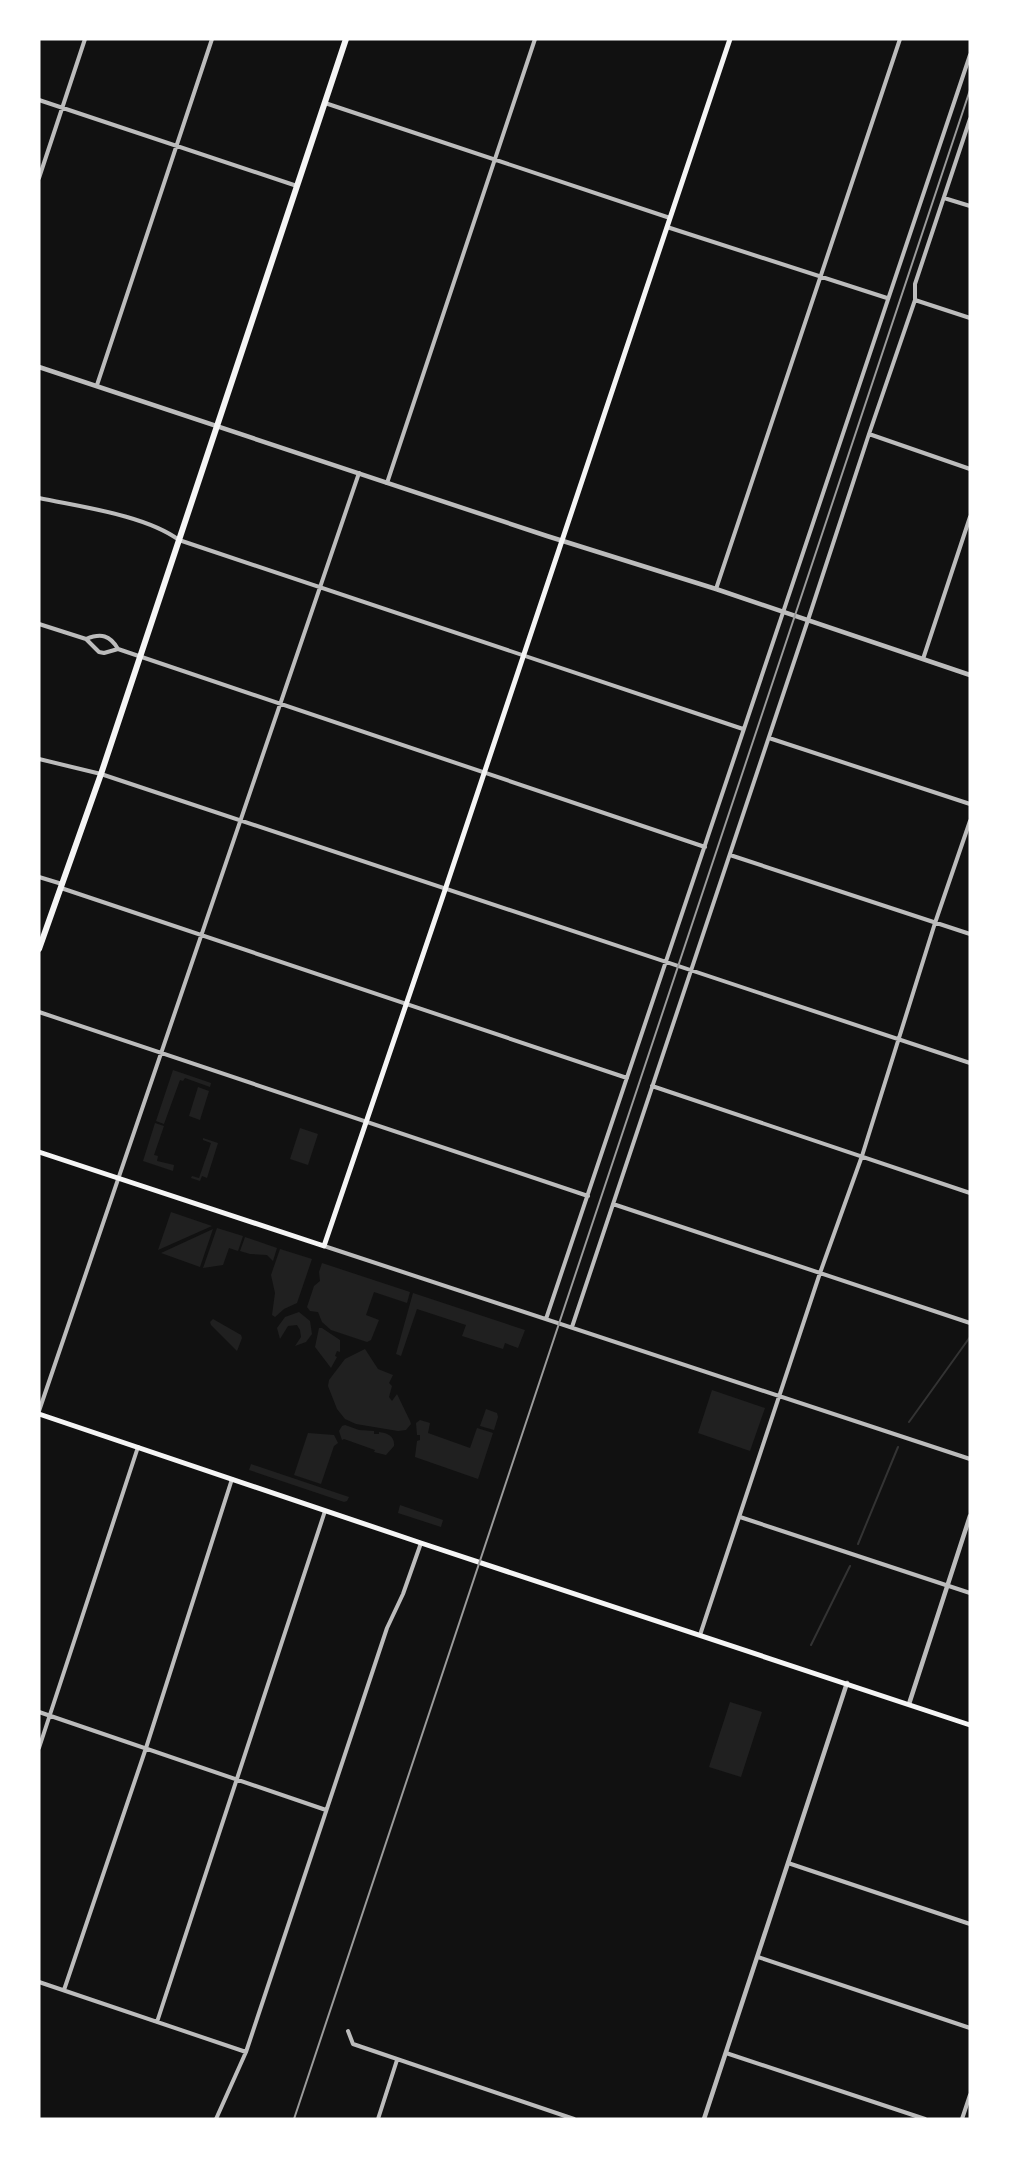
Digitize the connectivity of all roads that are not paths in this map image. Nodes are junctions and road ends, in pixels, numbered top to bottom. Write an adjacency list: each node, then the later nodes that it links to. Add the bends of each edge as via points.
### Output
1 (86, 39): 10 (street)
2 (212, 39): 12 (street)
3 (346, 39): 9 (main road)
4 (536, 39): 13 (street)
5 (730, 39): 18 (main road)
6 (900, 39): 20 (street)
7 (970, 55): 21 (street)
8 (39, 100): 10 (street)
9 (325, 104): 13 (street); 15 (main road)
10 (63, 108): 12 (street); 14 (street)
11 (970, 119): 16 (street)
12 (177, 146): 15 (street); 25 (street)
13 (495, 160): 18 (street); 30 (street)
14 (39, 178)
15 (297, 186): 26 (main road)
16 (944, 198): 17 (street); 22 (street, via 915,284)
17 (970, 206)
18 (670, 218): 19 (main road)
19 (667, 226): 20 (street); 34 (main road)
20 (820, 277): 21 (street); 36 (street)
21 (887, 298): 37 (street)
22 (915, 300): 23 (street); 27 (street)
23 (970, 318)
24 (39, 367): 25 (street)
25 (97, 386): 26 (street)
26 (218, 425): 29 (street); 33 (main road)
27 (868, 434): 28 (street); 38 (street)
28 (970, 468)
29 (359, 473): 30 (street); 35 (street)
30 (387, 483): 34 (street)
31 (39, 498): 33 (street, via 113,513)
32 (970, 517): 44 (street)
33 (179, 540): 35 (street); 42 (main road)
34 (562, 541): 36 (street); 43 (main road)
35 (321, 589): 43 (street); 46 (street)
36 (716, 589): 37 (street)
37 (782, 611): 38 (street); 47 (street)
38 (808, 620): 44 (street); 48 (street)
39 (39, 624): 40 (street)
40 (86, 639): 41 (street, via 104,653); 41 (street, via 105,636)
41 (118, 650): 42 (street)
42 (140, 657): 46 (street); 51 (main road)
43 (523, 657): 47 (street); 50 (main road)
44 (923, 658): 45 (street)
45 (970, 675)
46 (281, 704): 50 (street); 53 (street)
47 (743, 729): 55 (street)
48 (769, 738): 52 (street); 56 (street)
49 (39, 759): 51 (street)
50 (485, 772): 55 (street); 59 (main road)
51 (101, 774): 53 (street); 58 (main road)
52 (970, 804)
53 (241, 821): 59 (street); 62 (street)
54 (970, 821): 60 (street)
55 (705, 847): 64 (street)
56 (730, 855): 60 (street); 65 (street)
57 (39, 877): 58 (street)
58 (62, 886): 62 (street); 63 (main road)
59 (446, 890): 64 (street); 66 (main road)
60 (935, 923): 61 (street); 68 (street)
61 (970, 934)
62 (201, 936): 66 (street); 69 (street)
63 (39, 949)
64 (665, 962): 65 (street); 71 (street)
65 (691, 971): 68 (street); 72 (street)
66 (406, 1005): 71 (street); 73 (main road)
67 (39, 1012): 69 (street)
68 (900, 1040): 70 (street); 75 (street)
69 (162, 1053): 73 (street); 76 (street)
70 (970, 1063)
71 (627, 1078): 78 (street)
72 (652, 1086): 75 (street); 79 (street)
73 (366, 1121): 78 (street); 80 (main road)
74 (39, 1152): 76 (main road)
75 (862, 1156): 77 (street); 81 (street)
76 (119, 1179): 80 (main road); 86 (street)
77 (970, 1193)
78 (588, 1196): 82 (street)
79 (613, 1204): 81 (street); 84 (street)
80 (324, 1246): 82 (street)
81 (820, 1273): 83 (street); 85 (street)
82 (546, 1319): 84 (street)
83 (970, 1323)
84 (572, 1327): 85 (street)
85 (780, 1396): 88 (street); 92 (street)
86 (39, 1412): 87 (main road)
87 (138, 1447): 89 (main road); 100 (street)
88 (970, 1459)
89 (232, 1479): 90 (main road); 103 (street)
90 (325, 1511): 93 (main road); 104 (street)
91 (970, 1516): 94 (street)
92 (740, 1517): 94 (street); 96 (street)
93 (421, 1543): 96 (main road); 105 (street, via 387,1628)
94 (947, 1586): 95 (street); 98 (street)
95 (970, 1593)
96 (700, 1635): 97 (main road)
97 (847, 1683): 98 (main road); 106 (street)
98 (909, 1704): 101 (main road)
99 (39, 1712): 100 (street)
100 (50, 1716): 102 (street); 103 (street)
101 (970, 1725)
102 (39, 1748)
103 (146, 1748): 104 (street); 110 (street)
104 (237, 1779): 105 (street); 111 (street)
105 (326, 1810): 114 (street)
106 (788, 1863): 107 (street); 108 (street)
107 (970, 1924)
108 (758, 1957): 112 (street); 115 (street)
109 (39, 1982): 110 (street)
110 (64, 1990): 111 (street)
111 (157, 2022): 114 (street)
112 (970, 2028)
113 (348, 2031): 116 (street, via 353,2044)
114 (246, 2052): 118 (street)
115 (726, 2053): 121 (street); 122 (street)
116 (397, 2060): 119 (street); 120 (street)
117 (970, 2096): 123 (street)
118 (216, 2119)
119 (378, 2119)
120 (574, 2119)
121 (704, 2119)
122 (925, 2119)
123 (962, 2119)

